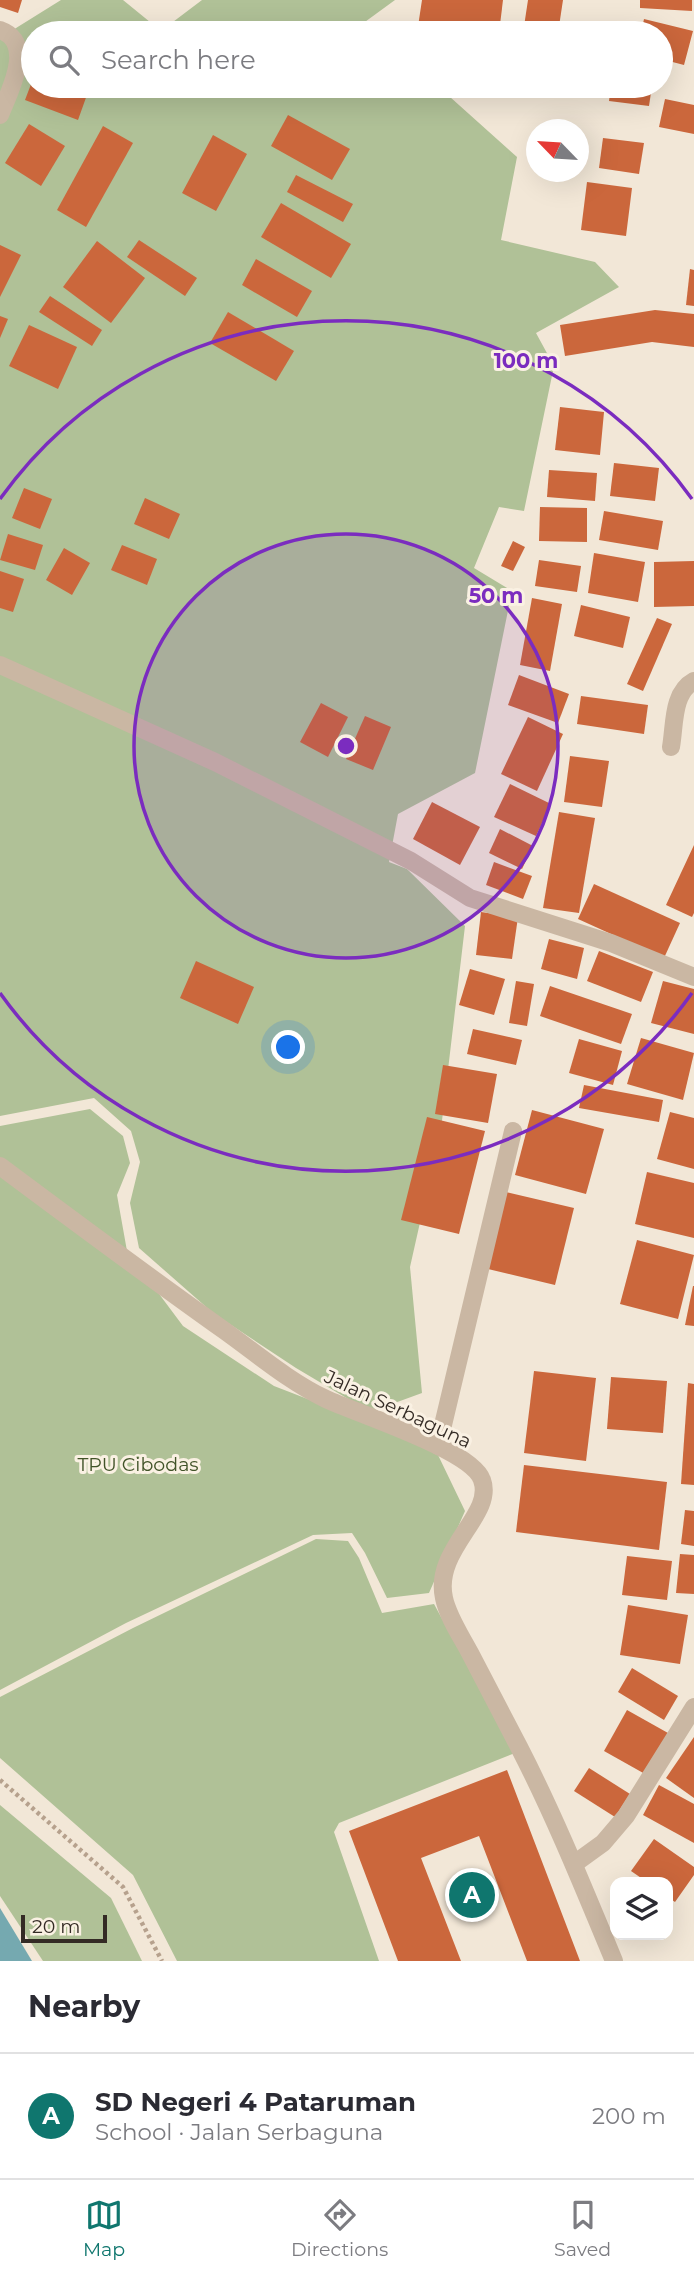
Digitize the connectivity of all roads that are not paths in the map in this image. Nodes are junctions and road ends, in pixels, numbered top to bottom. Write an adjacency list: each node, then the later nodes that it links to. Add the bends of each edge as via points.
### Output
1 (0, 30): 2 (street, via 16,46 19,58)
2 (0, 114)
3 (0, 665): 6 (street, via 215,762 411,861 470,898 611,943)
4 (694, 681): 5 (street, via 678,696)
5 (671, 747)
6 (694, 976)
7 (513, 1132): 9 (street)
8 (0, 1166): 9 (street, Jalan Serbaguna, via 309,1390)
9 (438, 1446): 11 (street, Jalan Serbaguna, via 471,1466 482,1480 483,1496 478,1512 449,1555 444,1598)
10 (694, 1707): 11 (street, via 626,1816 603,1843)
11 (574, 1864): 12 (street, Jalan Serbaguna)
12 (614, 1961)

